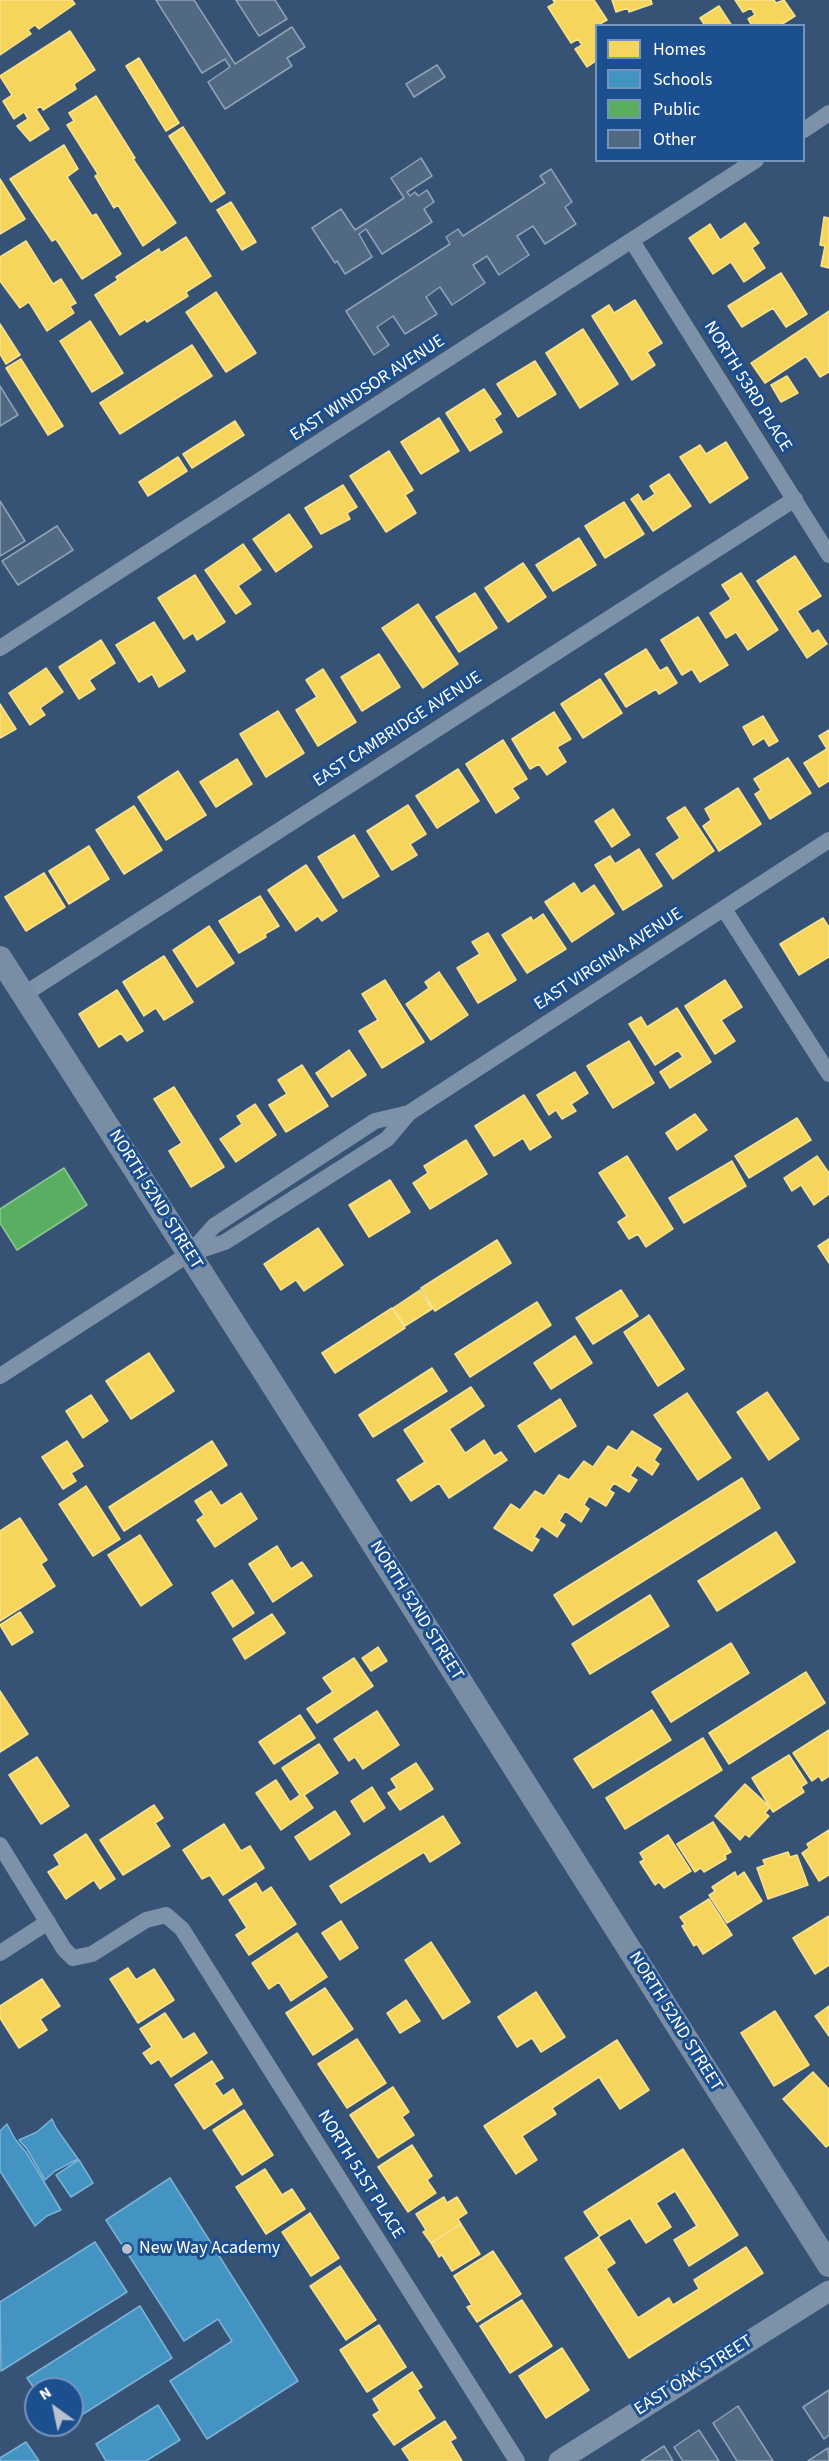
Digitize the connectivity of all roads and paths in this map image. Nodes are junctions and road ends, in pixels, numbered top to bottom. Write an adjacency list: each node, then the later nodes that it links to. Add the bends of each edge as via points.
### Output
1 (829, 113): 2 (street)
2 (805, 129)
3 (753, 162): 4 (street, EAST WINDSOR AVENUE)
4 (632, 241): 5 (street, NORTH 53RD PLACE); 7 (street, EAST WINDSOR AVENUE)
5 (795, 499): 6 (street, NORTH 53RD PLACE); 11 (street, EAST CAMBRIDGE AVENUE)
6 (829, 555)
7 (0, 648)
8 (829, 840): 9 (street, EAST VIRGINIA AVENUE)
9 (724, 909): 12 (street); 13 (street, EAST VIRGINIA AVENUE, via 409,1113 375,1121 214,1226)
10 (0, 958): 11 (main road, NORTH 52ND STREET)
11 (23, 995): 13 (main road, NORTH 52ND STREET)
12 (829, 1074)
13 (189, 1254): 14 (street, EAST VIRGINIA AVENUE); 18 (main road, NORTH 52ND STREET)
14 (0, 1376)
15 (0, 1845): 16 (street)
16 (48, 1923): 17 (street); 20 (street, NORTH 51ST PLACE, via 73,1958 92,1954 146,1920 166,1915 182,1929)
17 (0, 1953)
18 (829, 2265)
19 (829, 2291): 21 (street, EAST OAK STREET)
20 (517, 2461)
21 (559, 2461)

